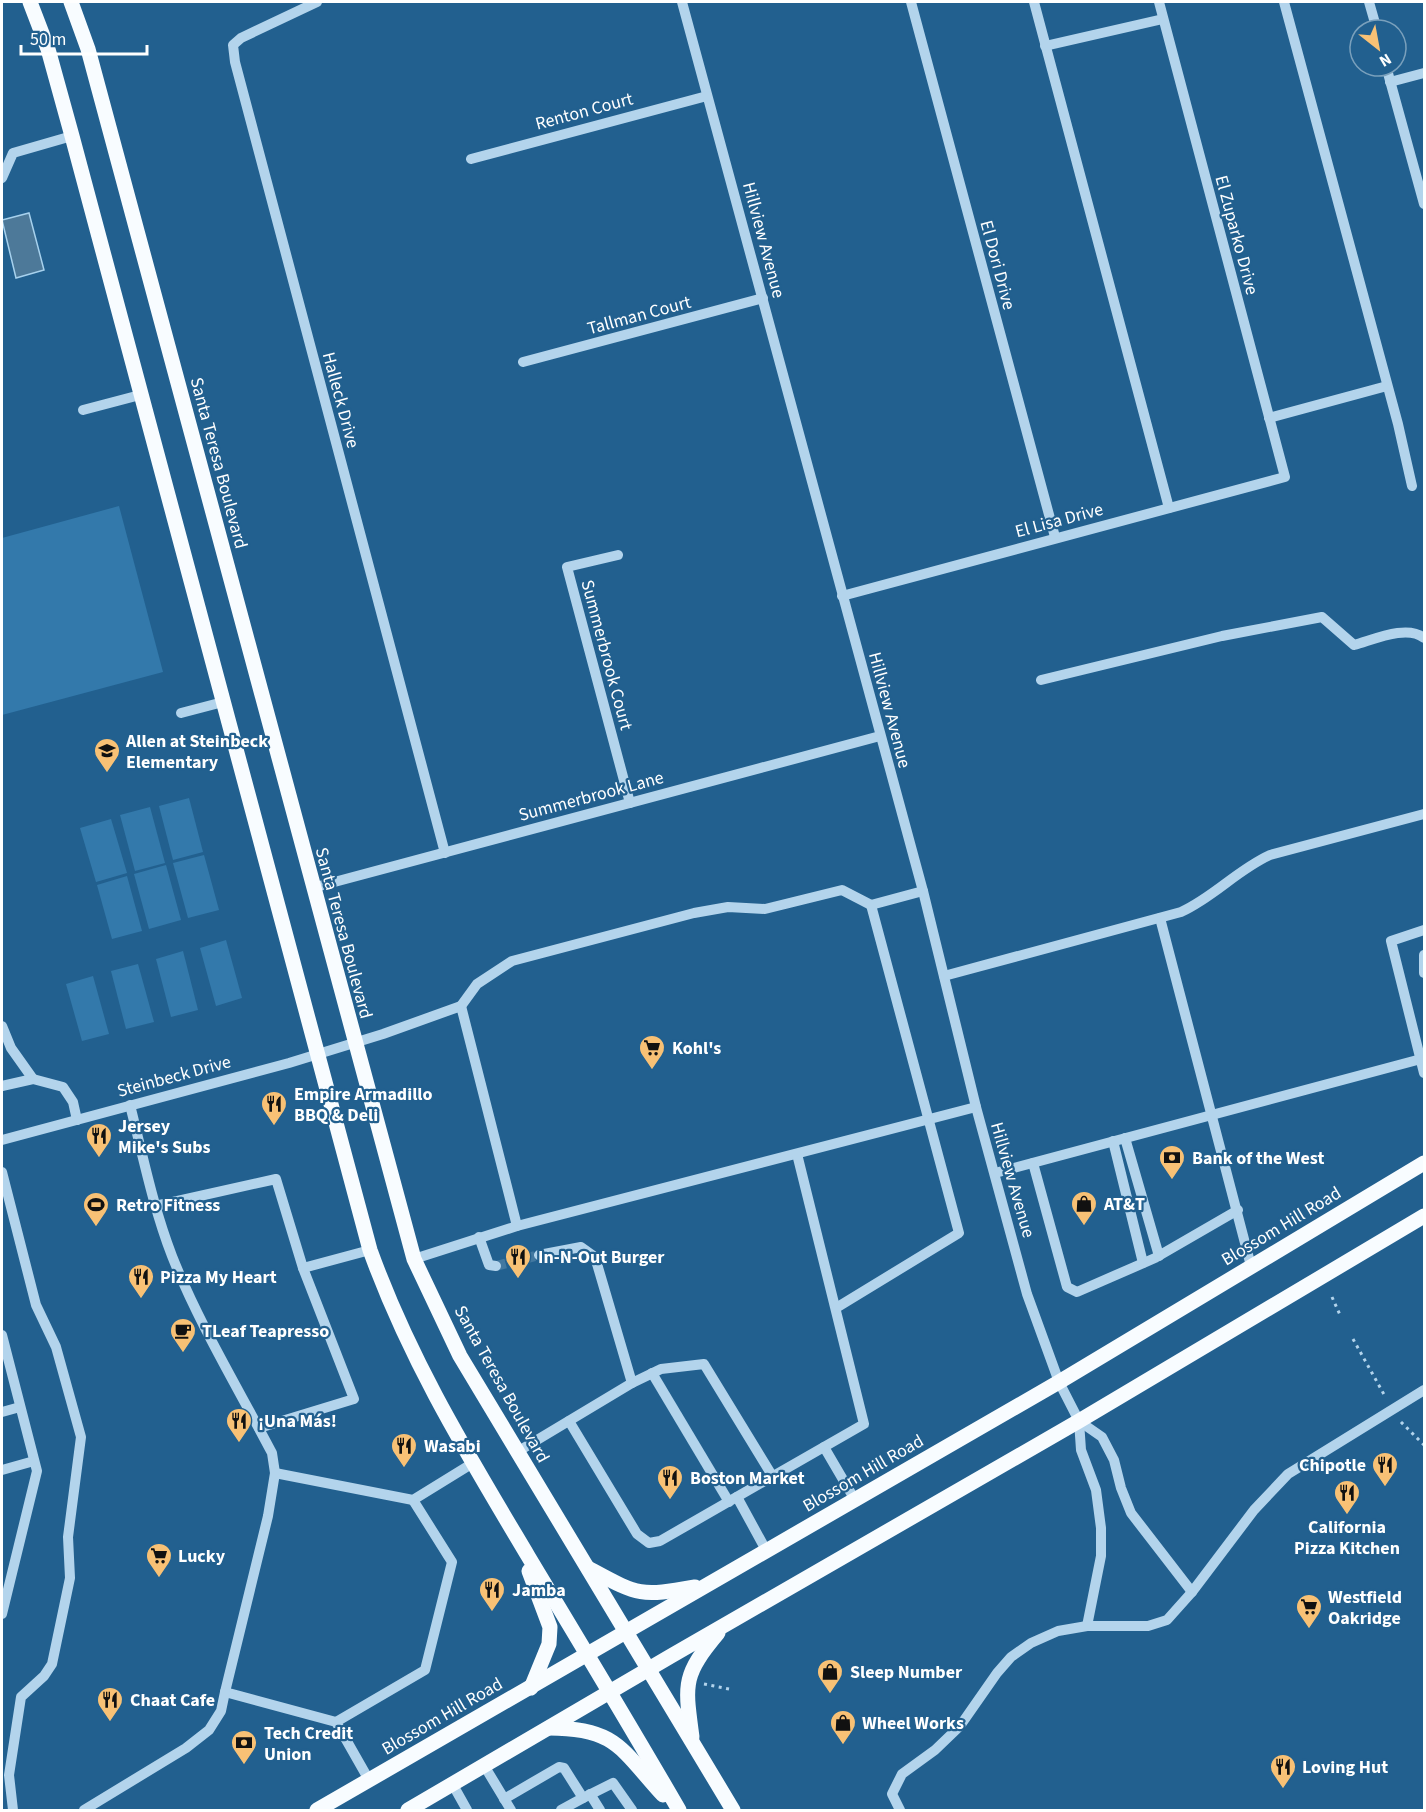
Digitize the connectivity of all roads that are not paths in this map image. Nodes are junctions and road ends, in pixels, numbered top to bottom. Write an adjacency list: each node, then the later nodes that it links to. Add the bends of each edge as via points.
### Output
1 (30, 2): 17 (main road, via 48,49)
2 (72, 2): 41 (main road, Santa Teresa Boulevard, via 88,49)
3 (316, 2): 40 (street, Halleck Drive, via 241,38 233,45 235,62)
4 (682, 2): 16 (street, Hillview Avenue)
5 (911, 2): 30 (street, El Dori Drive)
6 (1034, 2): 12 (street)
7 (1159, 2): 11 (street, El Zuparko Drive)
8 (1284, 2): 23 (street)
9 (1370, 2): 10 (street)
10 (1374, 18)
11 (1163, 19): 12 (street); 26 (street, El Zuparko Drive)
12 (1045, 46): 29 (street)
13 (1425, 73): 15 (street)
14 (1389, 78): 15 (street)
15 (1390, 82): 20 (street)
16 (706, 96): 18 (street, Renton Court); 21 (street, Hillview Avenue)
17 (72, 136): 19 (street, via 13,153); 24 (main road)
18 (471, 159)
19 (2, 178)
20 (1425, 204)
21 (763, 298): 22 (street, Tallman Court); 32 (street, Hillview Avenue)
22 (524, 362)
23 (1387, 386): 26 (street); 28 (street)
24 (140, 395): 25 (street); 35 (main road)
25 (83, 410)
26 (1269, 418): 27 (street, El Zuparko Drive)
27 (1285, 477): 29 (street, El Lisa Drive)
28 (1412, 486)
29 (1169, 508): 30 (street, El Lisa Drive)
30 (1055, 537): 32 (street, El Lisa Drive)
31 (618, 555): 38 (street, Summerbrook Court, via 567,567)
32 (842, 596): 37 (street, Hillview Avenue)
33 (1425, 638): 34 (street, via 1396,633 1354,645 1322,617 1222,636)
34 (1041, 680)
35 (223, 702): 36 (street); 52 (main road)
36 (181, 713)
37 (880, 736): 38 (street, Summerbrook Lane); 42 (street, Hillview Avenue)
38 (630, 803): 40 (street, Summerbrook Lane)
39 (1425, 814): 44 (street, via 1270,855 1253,863 1204,902)
40 (445, 853): 41 (street, Summerbrook Lane)
41 (312, 888): 51 (main road, Santa Teresa Boulevard)
42 (923, 891): 43 (street); 48 (street, Hillview Avenue)
43 (871, 905): 49 (street, via 842,890 765,909 728,907 694,913 512,961 477,984); 60 (street)
44 (1160, 918): 48 (street); 58 (street)
45 (1425, 930): 53 (street, via 1391,941)
46 (1425, 955): 47 (street)
47 (1425, 973)
48 (944, 976): 57 (street, Hillview Avenue)
49 (461, 1006): 51 (street, Steinbeck Drive); 72 (street)
50 (2, 1026): 54 (street, via 11,1048)
51 (354, 1043): 52 (street, Steinbeck Drive); 77 (main road, Santa Teresa Boulevard)
52 (316, 1054): 56 (street, Steinbeck Drive); 74 (main road)
53 (1423, 1068): 58 (street)
54 (33, 1079): 55 (street); 59 (street, via 63,1087)
55 (2, 1086)
56 (130, 1105): 59 (street, Steinbeck Drive); 69 (street)
57 (976, 1107): 60 (street); 68 (street, Hillview Avenue)
58 (1212, 1115): 61 (street); 70 (street)
59 (77, 1120): 62 (street, Steinbeck Drive)
60 (928, 1120): 64 (street); 82 (street, via 959,1233)
61 (1125, 1138): 63 (street); 76 (street)
62 (2, 1140)
63 (1113, 1141): 65 (street); 78 (street)
64 (797, 1154): 72 (street); 82 (street)
65 (1033, 1163): 68 (street); 78 (street, via 1067,1287 1077,1292)
66 (1425, 1163): 80 (main road, Blossom Hill Road)
67 (2, 1172): 125 (street, via 36,1305 56,1347 81,1437 68,1537 70,1578 52,1664 21,1697 9,1775)
68 (995, 1173): 85 (street, Hillview Avenue, via 1027,1294)
69 (155, 1206): 81 (street, via 276,1179); 92 (street, via 192,1299)
70 (1238, 1210): 76 (street); 80 (street)
71 (1425, 1216): 91 (main road)
72 (517, 1226): 73 (street)
73 (479, 1237): 77 (street); 79 (street, via 484,1257 489,1265)
74 (370, 1250): 81 (street); 96 (main road, via 389,1302 429,1386)
75 (539, 1255): 86 (street, via 581,1247 595,1257)
76 (1159, 1256): 78 (street)
77 (414, 1259): 94 (main road, Santa Teresa Boulevard, via 460,1356)
78 (1143, 1263)
79 (496, 1266)
80 (1251, 1266): 85 (main road, Blossom Hill Road)
81 (303, 1268): 92 (street, via 354,1399)
82 (836, 1308): 93 (street, via 864,1424)
83 (2, 1335): 88 (street)
84 (652, 1373): 86 (street); 99 (street, via 704,1364); 100 (street)
85 (1059, 1382): 91 (street, Hillview Avenue); 102 (main road, Blossom Hill Road)
86 (632, 1383): 90 (street)
87 (1425, 1390): 107 (street, via 1288,1474 1254,1510)
88 (20, 1407): 89 (street); 95 (street)
89 (2, 1412)
90 (569, 1421): 94 (street); 100 (street, via 638,1534 649,1543)
91 (1080, 1421): 107 (street, via 1102,1437 1114,1460 1131,1513); 109 (main road); 110 (street, via 1081,1450 1096,1490 1101,1528 1101,1556)
92 (259, 1428): 98 (street, via 272,1453)
93 (824, 1447): 99 (street); 102 (street)
94 (517, 1452): 105 (main road, Santa Teresa Boulevard)
95 (34, 1461): 97 (street); 108 (street, via 37,1471)
96 (472, 1463): 101 (street); 103 (main road)
97 (2, 1470)
98 (275, 1473): 101 (street); 116 (street)
99 (773, 1477): 100 (street)
100 (733, 1499): 104 (street)
101 (413, 1500): 117 (street, via 452,1562 425,1670)
102 (855, 1500): 104 (main road, Blossom Hill Road)
103 (513, 1531): 112 (main road); 114 (main road, via 550,1627 549,1644)
104 (766, 1550): 106 (main road, Blossom Hill Road)
105 (587, 1568): 106 (main road, via 642,1594); 111 (main road, Santa Teresa Boulevard)
106 (704, 1585): 111 (main road, Blossom Hill Road)
107 (1192, 1592): 110 (street, via 1167,1620 1148,1626)
108 (2, 1610)
109 (724, 1625): 113 (main road); 119 (main road, via 698,1657 688,1678)
110 (1087, 1626): 136 (street, via 1058,1631 1011,1657 960,1726 902,1774 892,1794)
111 (626, 1632): 112 (main road, Blossom Hill Road); 113 (main road, Santa Teresa Boulevard)
112 (588, 1655): 114 (main road, Blossom Hill Road); 115 (main road)
113 (648, 1669): 115 (main road); 119 (main road, Santa Teresa Boulevard)
114 (531, 1688): 121 (main road, Blossom Hill Road)
115 (611, 1691): 118 (main road); 134 (main road)
116 (225, 1692): 117 (street); 126 (street, via 221,1711 209,1730)
117 (336, 1722): 121 (street)
118 (549, 1728): 120 (main road); 134 (main road, via 579,1728 609,1738)
119 (693, 1743): 135 (main road, Santa Teresa Boulevard)
120 (484, 1767): 122 (main road); 124 (street)
121 (369, 1780): 127 (main road, Blossom Hill Road)
122 (453, 1785): 128 (main road); 129 (street)
123 (587, 1796): 124 (street, via 559,1767); 131 (street); 132 (street); 133 (street, via 613,1783)
124 (504, 1799): 130 (street)
125 (13, 1810)
126 (84, 1810)
127 (317, 1810)
128 (408, 1810)
129 (467, 1810)
130 (511, 1810)
131 (561, 1810)
132 (600, 1810)
133 (632, 1810)
134 (678, 1810)
135 (733, 1810)
136 (900, 1810)

